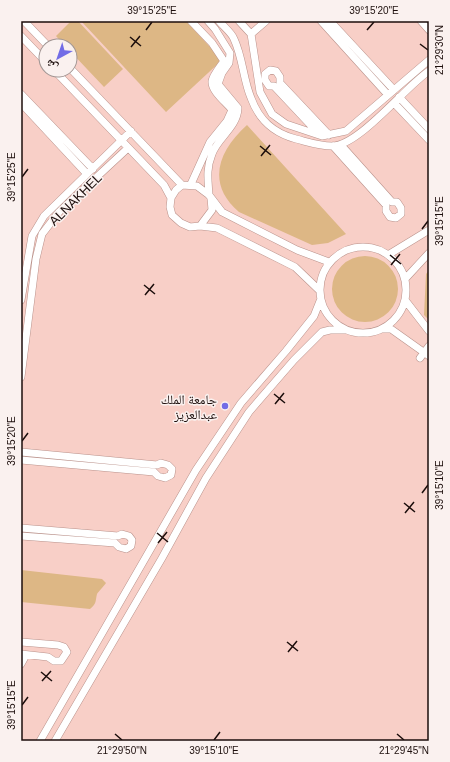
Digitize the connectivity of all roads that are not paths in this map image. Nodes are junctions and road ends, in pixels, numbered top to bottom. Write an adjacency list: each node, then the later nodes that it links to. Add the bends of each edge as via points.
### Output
1 (24, 21): 13 (street)
2 (191, 21): 33 (street, via 212,43 224,61 212,84 214,91 232,110 210,142)
3 (208, 21): 35 (street, via 230,53 229,63 218,84 238,108 238,117 212,153 207,173)
4 (218, 21): 30 (street, via 234,38 251,98 262,119 286,136)
5 (239, 21): 11 (street)
6 (266, 21): 11 (street)
7 (321, 21): 19 (street)
8 (330, 21): 19 (street)
9 (421, 21): 10 (street)
10 (429, 30)
11 (251, 34): 26 (street, via 260,92 272,114 286,124)
12 (21, 36): 14 (street)
13 (40, 38)
14 (38, 54)
15 (429, 60): 19 (street)
16 (429, 71): 21 (street)
17 (78, 76): 24 (street)
18 (62, 78): 28 (street)
19 (391, 92): 25 (street, via 346,131)
20 (21, 94): 32 (street)
21 (397, 100): 23 (street); 27 (street); 29 (street, via 363,131)
22 (21, 103): 32 (street)
23 (429, 129)
24 (131, 131): 28 (street); 34 (street)
25 (329, 135): 26 (street); 26 (street, via 280,83 276,71 270,70 265,74 269,86 274,86)
26 (322, 136)
27 (429, 140)
28 (121, 141): 31 (street); 32 (street)
29 (341, 145): 30 (street); 30 (street, via 392,202 397,202 401,214 396,218 390,217 386,205)
30 (333, 146)
31 (128, 148): 36 (street, via 164,185); 53 (street, ALNAKHEL, via 59,212 42,234 36,259)
32 (90, 172): 42 (street, via 44,216 32,236)
33 (191, 184): 34 (street); 35 (street)
34 (182, 185): 36 (street)
35 (210, 196): 37 (street, via 212,210); 41 (street, via 222,212 297,250)
36 (171, 198): 37 (street, via 172,215 180,224)
37 (200, 226): 44 (street, via 217,228 295,267)
38 (429, 230): 40 (street)
39 (429, 253): 43 (street)
40 (388, 255): 41 (street, via 373,248 357,247 337,255); 43 (street)
41 (330, 262): 44 (street, via 322,275)
42 (23, 278): 45 (street)
43 (405, 279): 46 (street)
44 (319, 290): 47 (street)
45 (21, 300)
46 (405, 300): 48 (street, via 394,322); 50 (street)
47 (320, 301): 49 (street, via 330,319); 61 (street, via 314,316 241,403 196,470)
48 (383, 329): 49 (street, via 364,334); 52 (street, via 391,328)
49 (345, 330): 62 (street, via 322,332 249,412 206,478)
50 (429, 331)
51 (429, 346): 52 (street)
52 (424, 355)
53 (21, 377)
54 (21, 452): 55 (street, via 157,465 161,463 172,469 170,475 165,478 154,472)
55 (21, 460)
56 (21, 528): 57 (street, via 118,536 122,534 132,540 131,546 126,549 115,543)
57 (21, 536)
58 (21, 642): 59 (street, via 64,647 67,652 62,661)
59 (24, 655): 60 (street)
60 (21, 664)
61 (40, 741)
62 (55, 741)

